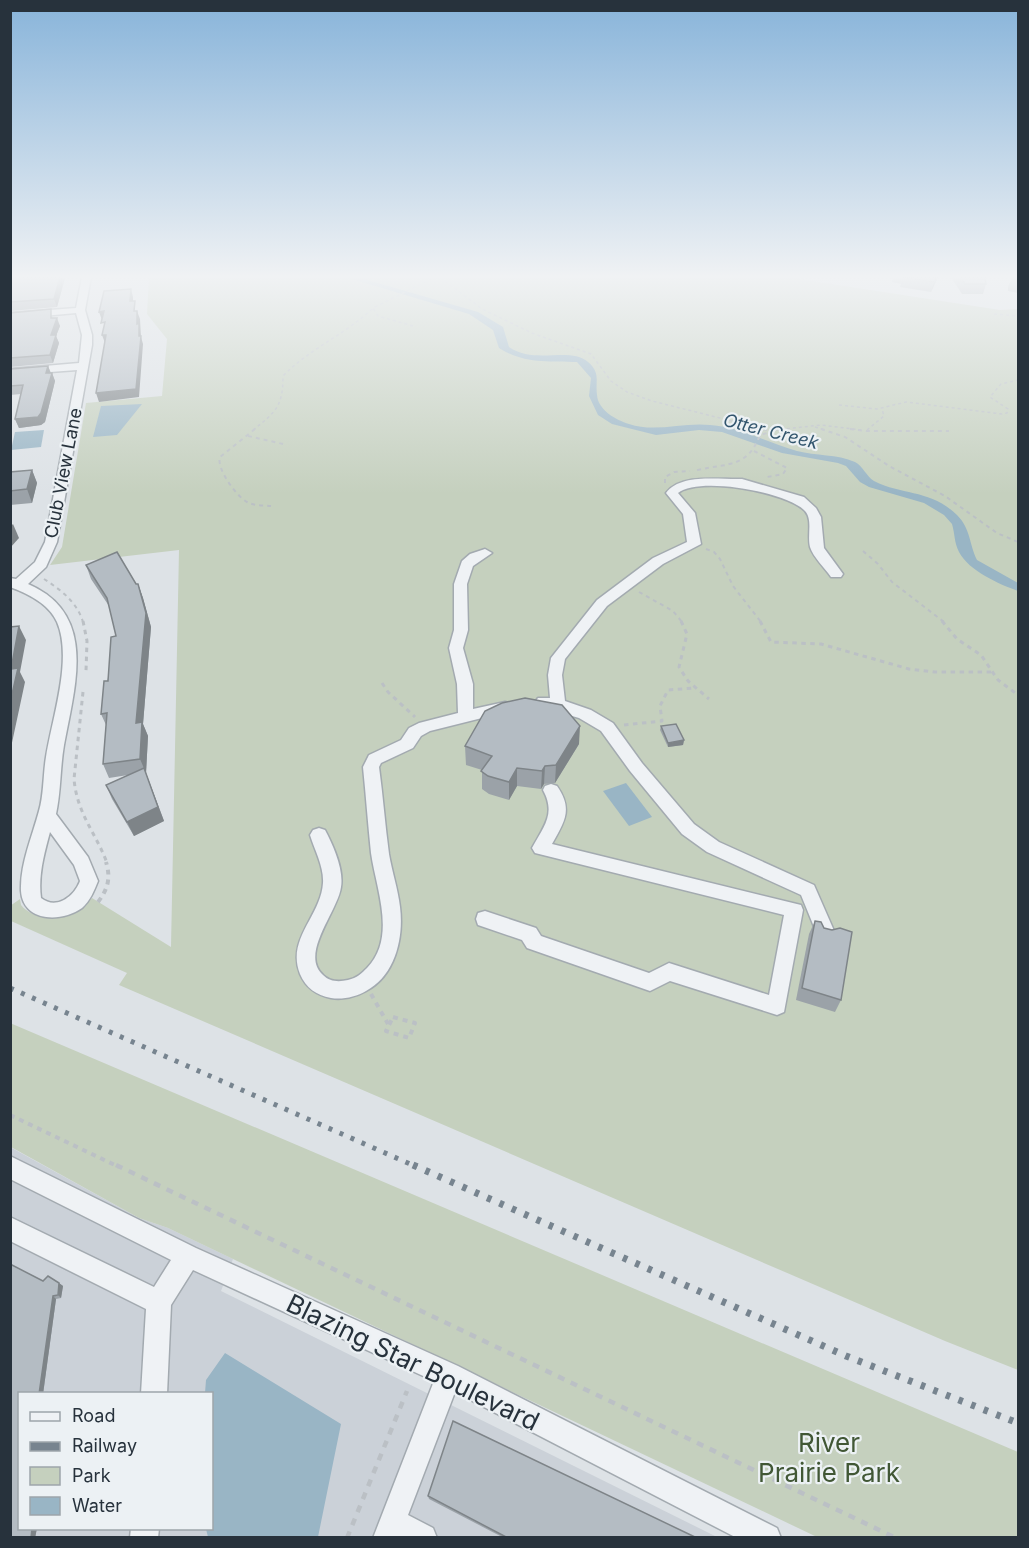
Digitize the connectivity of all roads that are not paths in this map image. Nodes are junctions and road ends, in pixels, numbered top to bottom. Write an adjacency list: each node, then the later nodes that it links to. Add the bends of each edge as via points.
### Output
1 (86, 349): 2 (street, Club View Lane)
2 (84, 366): 3 (street); 6 (street, Club View Lane, via 51,542 31,574)
3 (10, 372)
4 (485, 554): 8 (street, via 472,558 467,565 459,598 461,630 456,650 466,688)
5 (836, 574): 7 (street, via 817,548 815,517 800,501 742,483 689,484 672,491 689,513 694,544 658,561 602,603 558,658)
6 (14, 583): 10 (street, Club View Lane, via 53,606 68,637 64,702)
7 (558, 704): 8 (street, via 525,703); 13 (street, via 607,727 688,829 713,848 808,890)
8 (466, 716): 11 (street, via 425,727 415,732 407,744 375,759 372,767 382,866 390,894 391,935 396,943 390,963 366,984 339,990 319,985 308,971 307,951 312,932 332,888 331,869)
9 (551, 790): 12 (street, via 559,799 560,811 541,848 794,910 777,1006 669,972 650,982 534,942 529,934)
10 (47, 814): 10 (street, Club View Lane, via 31,874 30,895 39,909 51,911 74,904 83,896 89,881 82,862)
11 (319, 835)
12 (485, 919)
13 (826, 933)
14 (10, 1167): 16 (street, Blazing Star Boulevard)
15 (10, 1228): 17 (street)
16 (188, 1256): 17 (street); 18 (street, Blazing Star Boulevard)
17 (159, 1302): 19 (street)
18 (449, 1375): 20 (street); 22 (street, Blazing Star Boulevard)
19 (154, 1392)
20 (390, 1529): 21 (street)
21 (423, 1538)
22 (767, 1538)

